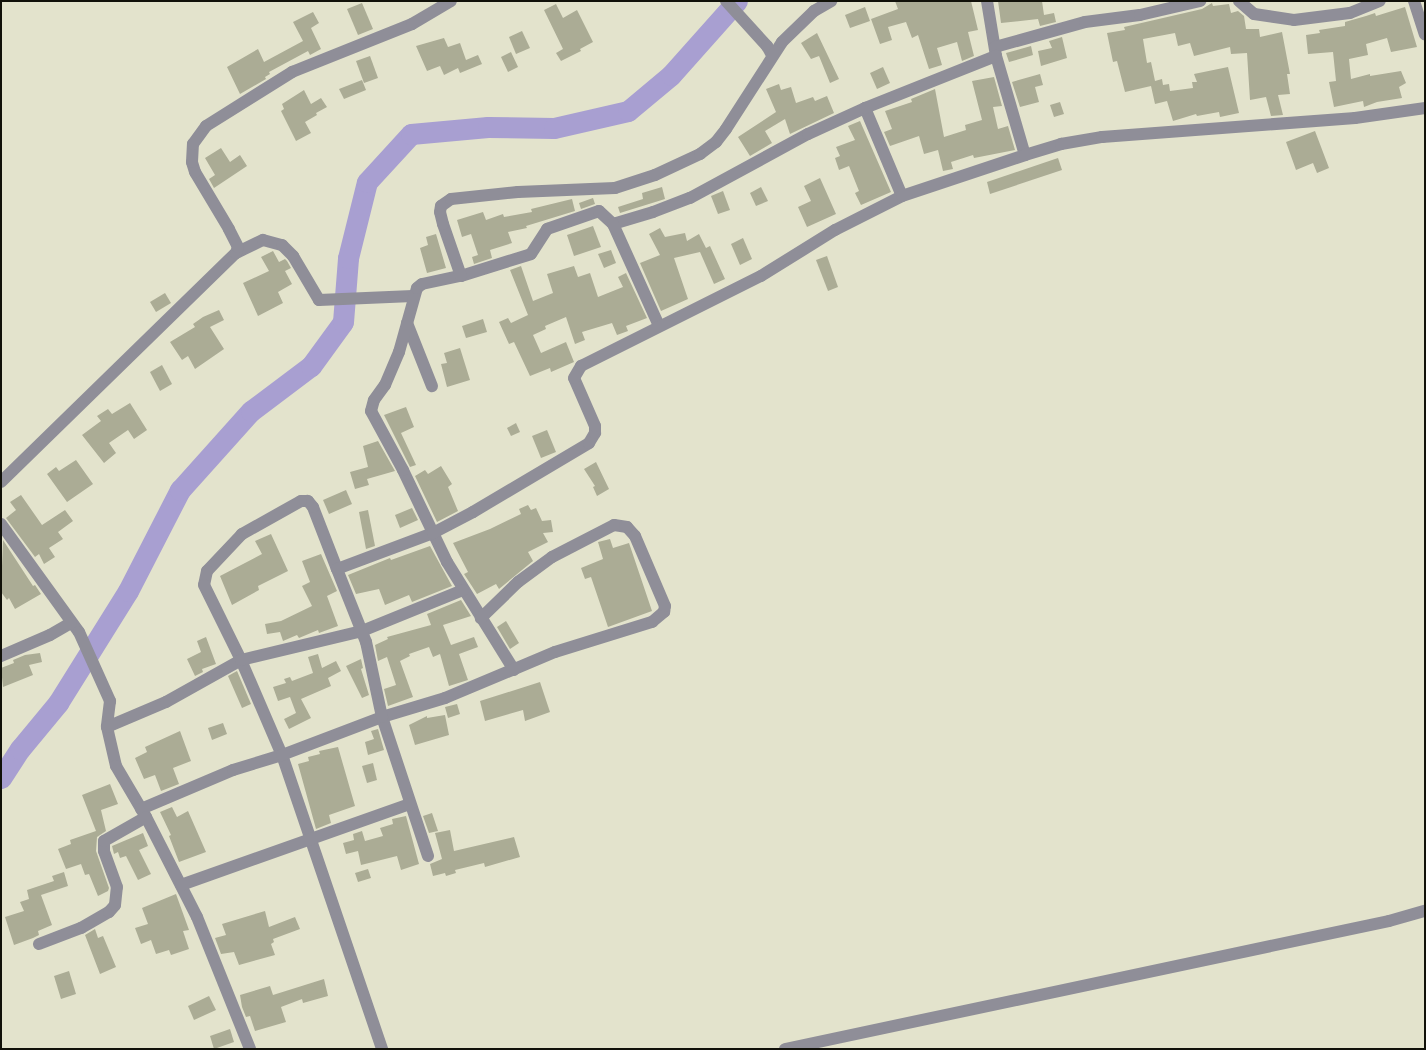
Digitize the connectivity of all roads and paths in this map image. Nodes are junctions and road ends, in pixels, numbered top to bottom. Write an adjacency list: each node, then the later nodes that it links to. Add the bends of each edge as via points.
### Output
1 (452, 1): 19 (street, via 412,24 292,72 206,126 191,149 195,172 229,229 238,247)
2 (726, 1): 12 (street)
3 (831, 1): 12 (street, via 814,11)
4 (987, 1): 13 (street)
5 (1138, 1): 10 (street)
6 (1200, 1): 10 (street)
7 (1239, 1): 8 (street, via 1254,14 1294,20 1350,13)
8 (1380, 1)
9 (1414, 1): 11 (street)
10 (1140, 15): 13 (street, via 1085,22)
11 (1425, 34)
12 (770, 51): 20 (street, via 716,142 672,168 615,188 518,192 445,202 440,212)
13 (996, 51): 14 (street); 16 (street)
14 (865, 108): 17 (street); 18 (street, via 808,134 690,198)
15 (1425, 108): 16 (street, via 1355,118 1102,137 1061,144)
16 (1025, 155): 17 (street)
17 (902, 196): 23 (street, via 835,230 761,276)
18 (613, 224): 20 (street, via 599,211 588,214 547,229 531,254); 23 (street)
19 (236, 253): 21 (street, via 263,240 282,245 293,256 319,300); 25 (street)
20 (461, 276): 21 (street, via 422,284)
21 (413, 296): 22 (street)
22 (407, 324): 24 (street); 27 (street, via 399,352 371,411)
23 (659, 326): 27 (street, via 581,366 576,372 576,384 595,426 589,443)
24 (432, 386)
25 (1, 482)
26 (1, 524): 31 (street)
27 (433, 533): 28 (street); 29 (street)
28 (338, 569): 32 (street); 34 (street, via 308,501 294,503 242,534 207,571 204,585)
29 (463, 590): 30 (street); 32 (street)
30 (481, 618): 35 (street); 35 (street, via 518,582 567,549 614,525 627,527 635,536 665,606 660,617 555,652)
31 (75, 628): 33 (street); 37 (street, via 110,701)
32 (362, 631): 34 (street); 36 (street)
33 (1, 656)
34 (241, 660): 37 (street, via 166,702); 38 (street)
35 (514, 670): 36 (street, via 445,698)
36 (382, 717): 38 (street); 39 (street)
37 (107, 727): 40 (street, via 116,766)
38 (282, 755): 40 (street, via 233,770); 41 (street)
39 (410, 804): 41 (street); 42 (street)
40 (143, 813): 43 (street); 45 (street, via 104,841 104,851 117,887 115,905 110,912 81,928)
41 (312, 838): 43 (street); 47 (street)
42 (428, 856)
43 (181, 886): 46 (street, via 197,917)
44 (1425, 912): 48 (street)
45 (39, 944)
46 (250, 1049)
47 (382, 1049)
48 (785, 1049)

